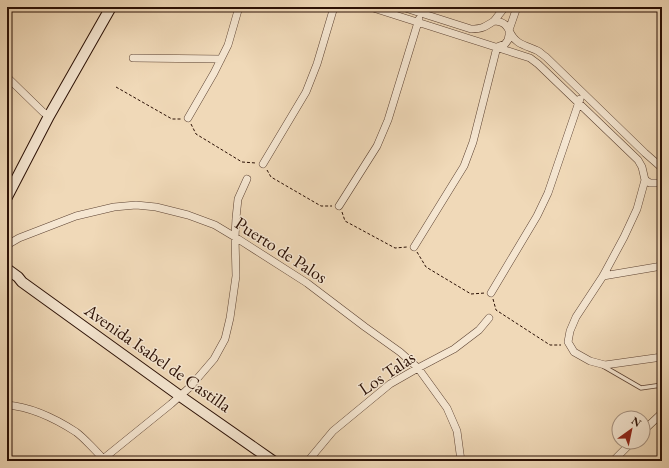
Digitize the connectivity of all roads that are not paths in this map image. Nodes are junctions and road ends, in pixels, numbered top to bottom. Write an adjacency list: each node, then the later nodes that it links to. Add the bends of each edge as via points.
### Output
1 (111, 7): 20 (street)
2 (239, 7): 16 (street, via 228,45)
3 (334, 7): 23 (street, via 306,92)
4 (370, 7): 10 (street)
5 (402, 7): 8 (street)
6 (505, 7): 9 (street)
7 (516, 7): 12 (street)
8 (420, 13): 10 (street); 11 (street, via 471,29)
9 (494, 21): 11 (street); 12 (street, via 501,21)
10 (418, 22): 13 (street); 30 (street, via 388,120 377,146)
11 (483, 28): 13 (street, via 480,38)
12 (509, 30): 14 (street, via 508,40); 18 (street, via 517,42 546,57)
13 (484, 43): 14 (street)
14 (497, 47): 19 (street, via 530,58); 33 (street, via 473,142 464,166)
15 (134, 58): 16 (street)
16 (221, 59): 21 (street)
17 (7, 77): 20 (street)
18 (583, 93): 19 (street); 22 (street)
19 (579, 103): 25 (street, via 638,160); 39 (street, via 548,193)
20 (49, 116): 29 (street)
21 (188, 118)
22 (655, 162): 24 (street); 25 (street, via 650,162)
23 (263, 164)
24 (662, 169)
25 (643, 170): 27 (street)
26 (246, 179): 31 (street, via 238,199)
27 (645, 180): 28 (street, via 650,183); 37 (street, via 637,208)
28 (661, 181)
29 (7, 197)
30 (339, 206)
31 (235, 236): 32 (street, Puerto de Palos, via 188,215 136,205 76,216); 43 (street, Puerto de Palos, via 307,283); 45 (street, via 236,276 225,339 214,360)
32 (8, 244)
33 (414, 247)
34 (662, 266): 37 (street)
35 (7, 269): 38 (street)
36 (7, 274): 38 (street)
37 (602, 276): 42 (street, via 576,317 568,342 574,352 590,362)
38 (22, 282): 45 (street, Avenida Isabel de Castilla)
39 (491, 292)
40 (489, 318): 43 (street, Los Talas, via 479,330 454,349)
41 (662, 357): 42 (street, via 605,365)
42 (598, 363): 44 (lane, via 641,388)
43 (418, 368): 52 (street, Los Talas, via 390,384 333,431); 53 (street, Puerto de Palos, via 447,408 457,432)
44 (662, 385)
45 (180, 396): 50 (street); 51 (street, Avenida Isabel de Castilla)
46 (7, 405): 50 (street, via 41,413 77,433)
47 (662, 413): 48 (street)
48 (651, 423)
49 (624, 450): 54 (street)
50 (104, 460)
51 (273, 461)
52 (308, 461)
53 (461, 461)
54 (613, 461)

